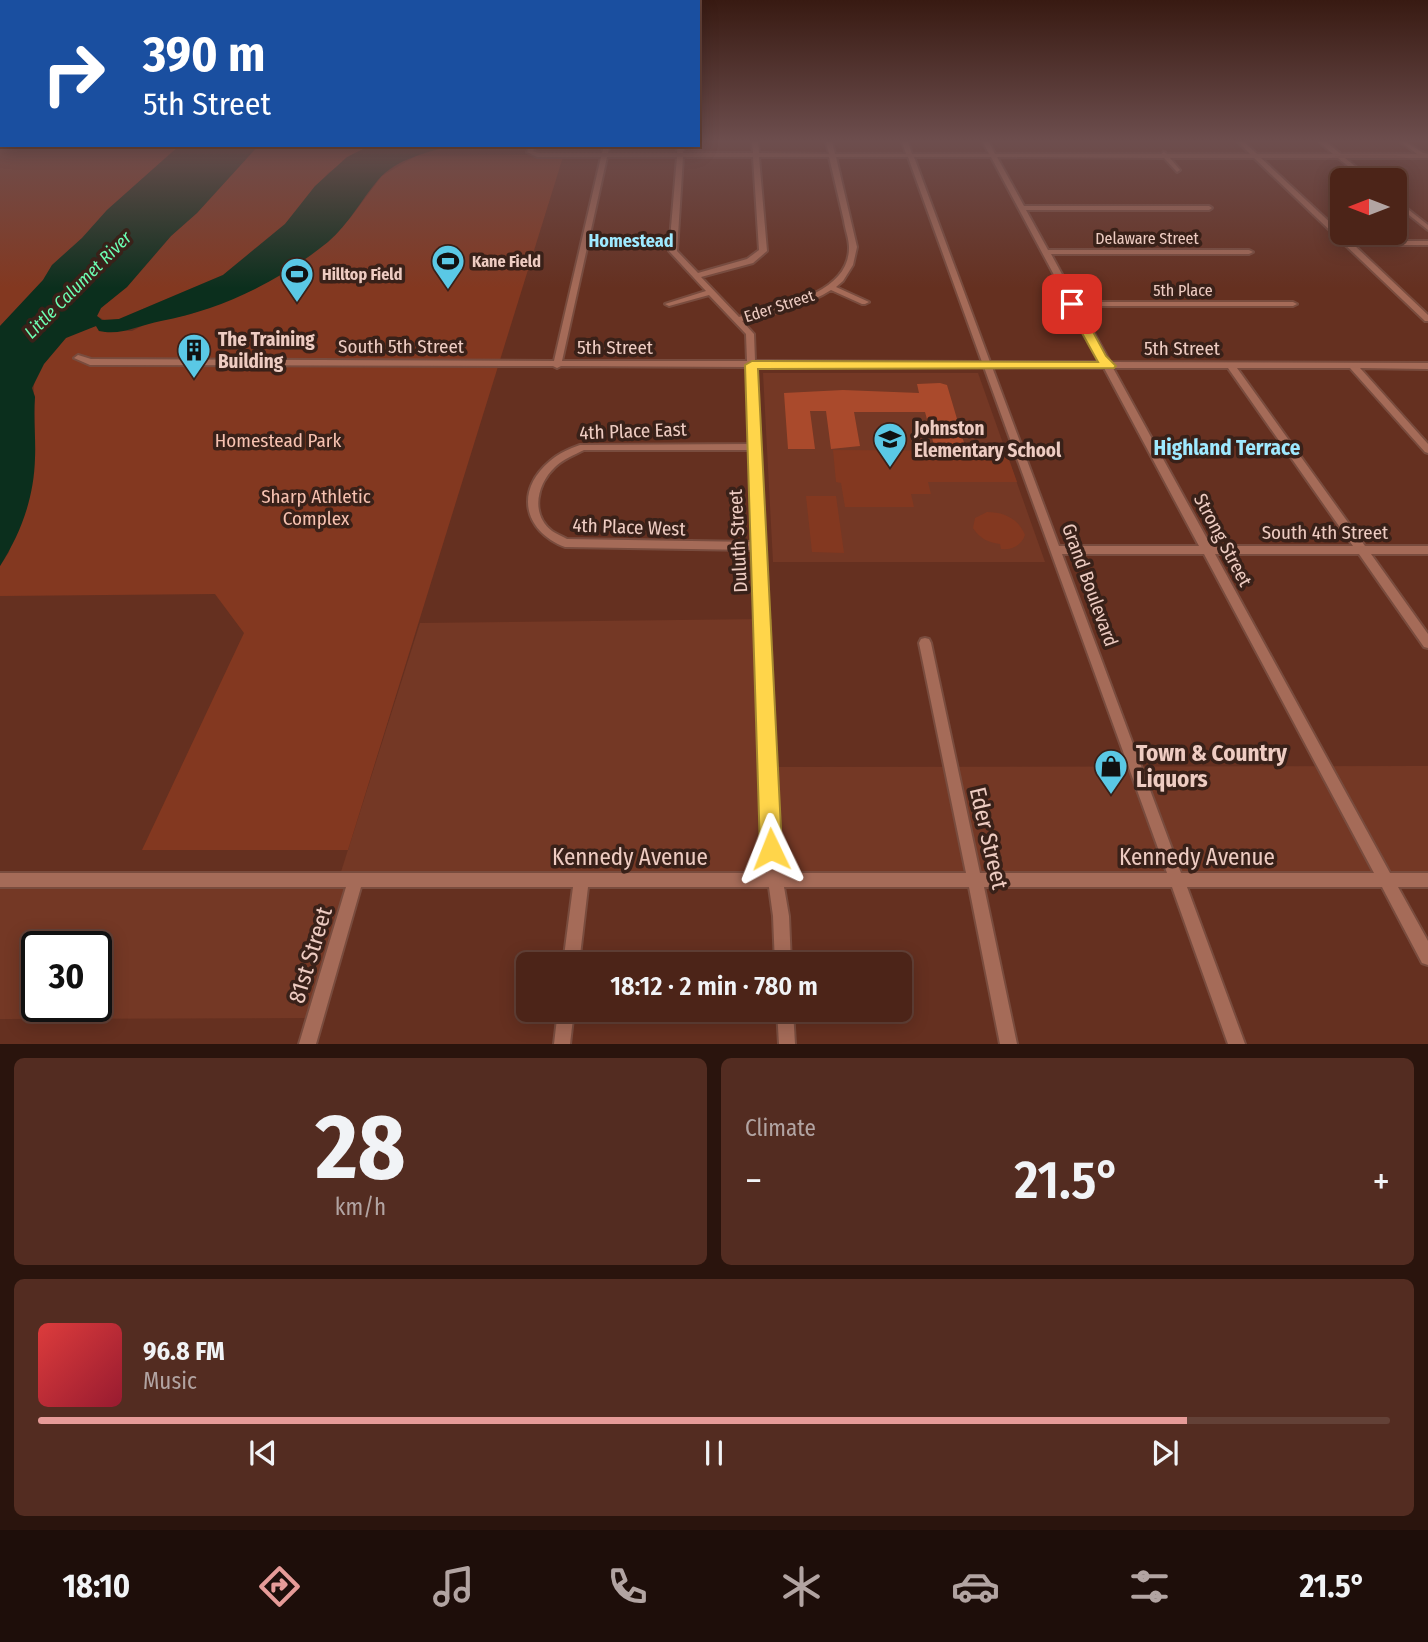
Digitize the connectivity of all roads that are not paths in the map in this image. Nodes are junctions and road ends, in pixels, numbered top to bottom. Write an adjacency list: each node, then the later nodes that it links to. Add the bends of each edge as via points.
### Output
1 (596, 191): 28 (street)
2 (678, 191): 18 (street, Duluth Street, via 673,251)
3 (759, 191): 18 (street, via 763,250 750,261)
4 (840, 191): 19 (street, Eder Street, via 853,261)
5 (923, 191): 30 (street, Grand Boulevard)
6 (1012, 191): 8 (street, Strong Street)
7 (1292, 191): 11 (street)
8 (1021, 208): 9 (street); 16 (street, Strong Street)
9 (1209, 208)
10 (1407, 211): 12 (street)
11 (1330, 227)
12 (1428, 228)
13 (1407, 243): 14 (street)
14 (1428, 243)
15 (1349, 245): 25 (street)
16 (1045, 253): 17 (street, Delaware Street); 23 (street, Strong Street)
17 (1249, 253)
18 (696, 276): 20 (street, Duluth Street)
19 (832, 288): 21 (street); 26 (street, Eder Street)
20 (710, 292): 22 (street); 26 (street, Duluth Street)
21 (865, 302)
22 (669, 304)
23 (1072, 304): 24 (street, 5th Place); 31 (street, Strong Street)
24 (1293, 304)
25 (1428, 319)
26 (737, 320): 29 (street, Duluth Street, via 750,334)
27 (78, 358): 28 (street, South 5th Street, via 90,362)
28 (557, 365): 29 (street, 5th Street)
29 (752, 365): 30 (street, 5th Street); 35 (street, Duluth Street)
30 (986, 365): 31 (street, 5th Street); 40 (street, Grand Boulevard)
31 (1110, 366): 32 (street, 5th Street); 39 (street, Strong Street)
32 (1231, 366): 33 (street, 5th Street); 41 (street)
33 (1353, 366): 34 (street, 5th Street); 36 (street)
34 (1428, 366)
35 (754, 447): 37 (street, 4th Place East, via 583,447 558,456); 38 (street, Duluth Street)
36 (1428, 450)
37 (534, 491): 38 (street, 4th Place West, via 534,517 541,529 565,543)
38 (759, 547): 48 (street, Duluth Street)
39 (1208, 549): 40 (street, South 4th Street); 41 (street, South 4th Street); 51 (street, Strong Street)
40 (1055, 550): 50 (street, Grand Boulevard)
41 (1362, 550): 42 (street, South 4th Street); 44 (street)
42 (1428, 550)
43 (925, 643): 49 (street, Eder Street)
44 (1428, 643)
45 (356, 879): 46 (street, Kennedy Avenue); 47 (street, Kennedy Avenue); 58 (street, 81st Street)
46 (0, 880)
47 (581, 880): 48 (street, Kennedy Avenue); 53 (street)
48 (775, 880): 49 (street, Kennedy Avenue); 54 (street, Duluth Street)
49 (976, 880): 50 (street, Kennedy Avenue); 61 (street, Eder Street)
50 (1177, 880): 51 (street, Kennedy Avenue); 62 (street, Grand Boulevard)
51 (1387, 880): 52 (street, Kennedy Avenue); 55 (street, Strong Street)
52 (1428, 880)
53 (572, 952)
54 (782, 952)
55 (1428, 957)
56 (565, 1022): 59 (street)
57 (786, 1022): 60 (street)
58 (307, 1044)
59 (562, 1044)
60 (787, 1044)
61 (1009, 1044)
62 (1237, 1044)

